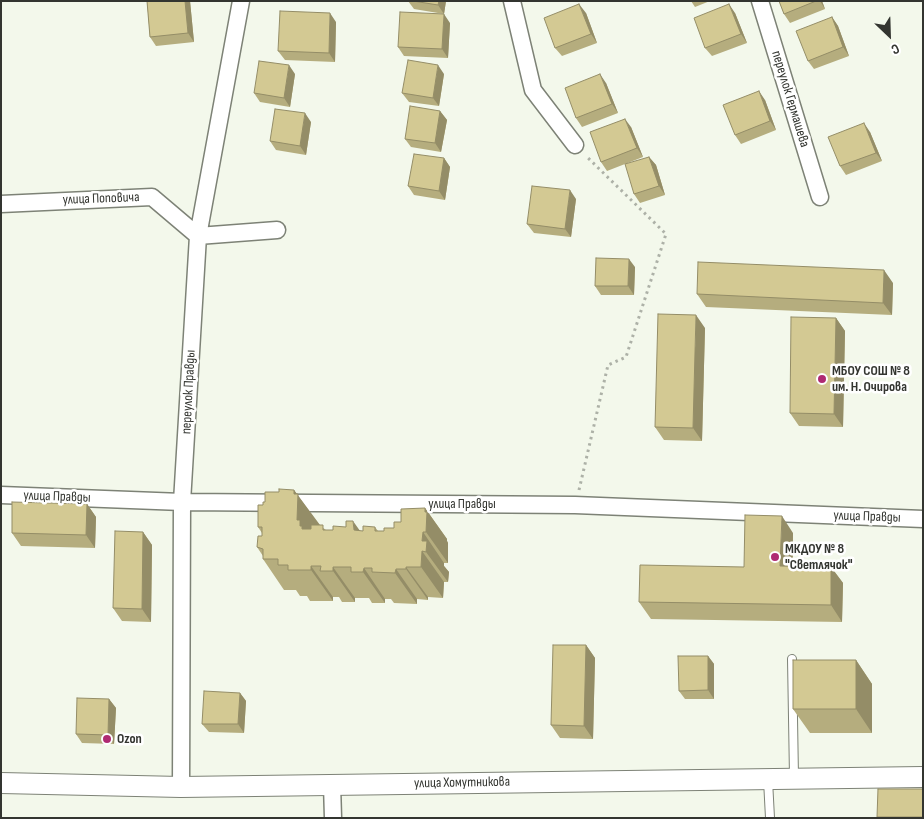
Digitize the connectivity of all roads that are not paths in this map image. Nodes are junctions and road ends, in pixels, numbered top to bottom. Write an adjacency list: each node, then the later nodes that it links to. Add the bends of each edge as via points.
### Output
1 (242, 1): 8 (street, переулок Правды)
2 (512, 1): 4 (street, via 533,90)
3 (760, 1): 5 (street, переулок Гермашева)
4 (575, 145)
5 (820, 197)
6 (1, 204): 8 (street, улица Поповича, via 152,197)
7 (277, 230): 8 (street)
8 (198, 236): 10 (street, переулок Правды)
9 (1, 496): 10 (street, улица Правды)
10 (182, 502): 11 (street, улица Правды, via 575,505); 18 (street, переулок Правды)
11 (923, 519)
12 (792, 659): 14 (lane)
13 (923, 777): 14 (street, улица Хомутникова)
14 (794, 779): 15 (street, улица Хомутникова)
15 (768, 780): 17 (street, улица Хомутникова); 20 (lane)
16 (1, 783): 18 (street, улица Хомутникова)
17 (332, 784): 18 (street, улица Хомутникова); 19 (street)
18 (181, 787)
19 (333, 818)
20 (770, 818)

